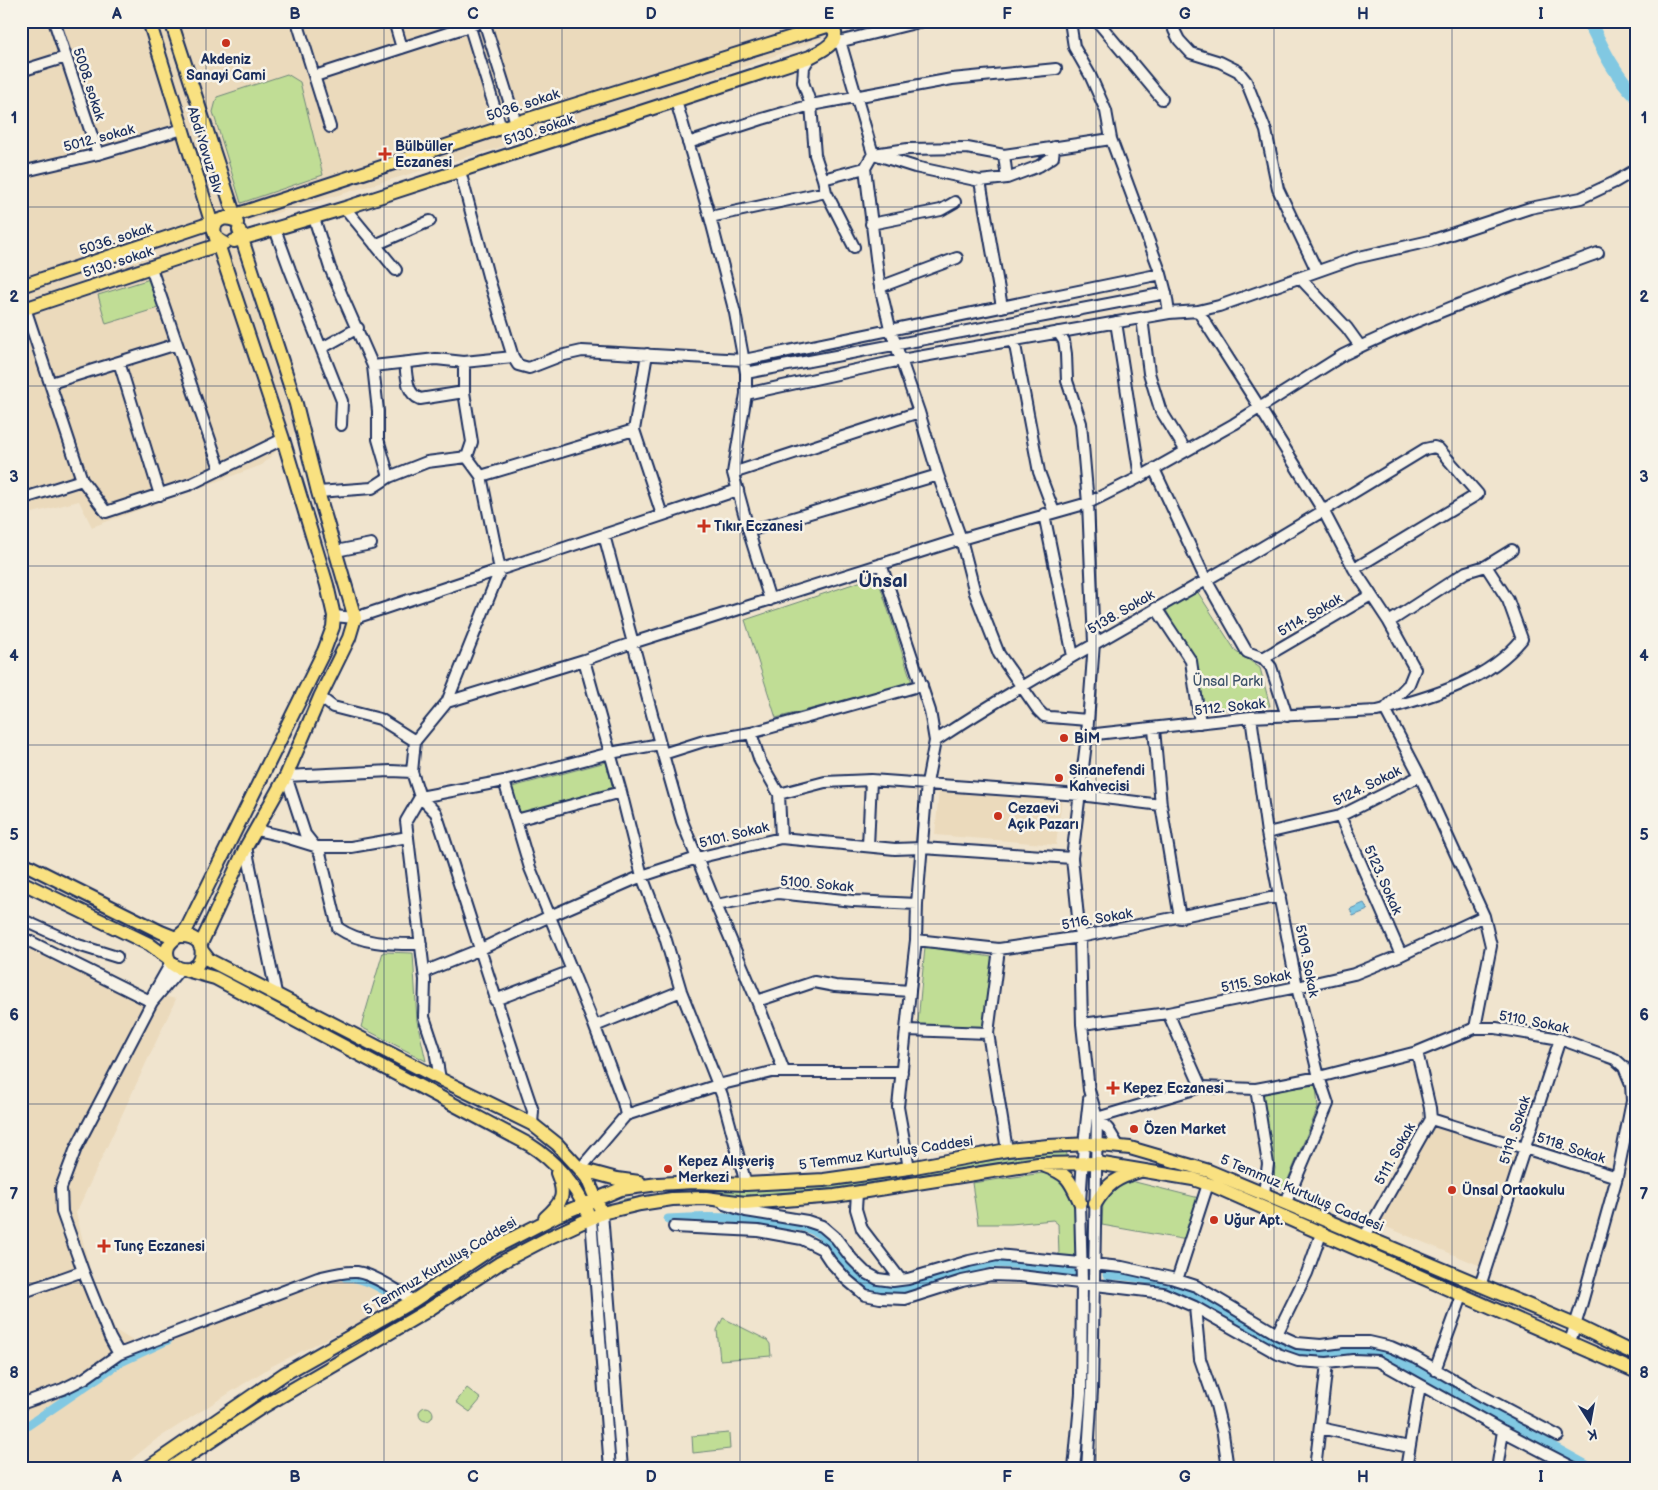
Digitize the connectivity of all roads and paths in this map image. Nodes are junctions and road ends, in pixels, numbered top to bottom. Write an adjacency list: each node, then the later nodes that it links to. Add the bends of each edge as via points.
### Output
1 (54, 21): 15 (street, 5008. sokak)
2 (149, 21): 27 (main road, Abdi Yavuz Blv)
3 (172, 21): 49 (main road)
4 (298, 21): 19 (street)
5 (394, 21): 14 (street)
6 (484, 21): 11 (street); 24 (street)
7 (923, 21): 13 (street)
8 (1070, 21): 28 (street, via 1074,47 1106,111)
9 (1097, 21): 21 (street)
10 (1172, 21): 56 (street, via 1179,40 1192,53 1220,62 1238,71 1246,80 1266,131 1278,188)
11 (469, 24): 14 (street); 26 (street)
12 (830, 24): 13 (main road); 24 (main road, 5036. sokak)
13 (836, 43): 16 (main road, 5130. sokak); 20 (street)
14 (402, 48): 19 (street)
15 (66, 56): 18 (street); 31 (street, 5008. sokak)
16 (810, 57): 22 (main road, 5130. sokak); 23 (street, via 804,68 803,82)
17 (1056, 69): 20 (street, via 952,79)
18 (21, 71)
19 (314, 76): 25 (street)
20 (857, 97): 23 (street); 32 (street)
21 (1162, 99)
22 (676, 101): 29 (street); 36 (main road, 5130. sokak)
23 (812, 105): 29 (street); 39 (street, via 816,155)
24 (516, 123): 26 (main road, 5036. sokak)
25 (330, 127)
26 (502, 128): 49 (main road, 5036. sokak)
27 (183, 129): 31 (street, 5012. sokak); 49 (main road, Abdi Yavuz Blv)
28 (1111, 138): 30 (street); 57 (street)
29 (688, 143): 44 (street)
30 (1054, 147): 33 (street); 38 (street, via 1053,157)
31 (98, 154): 37 (street, 5012. sokak)
32 (873, 154): 33 (street, via 908,149 967,148); 34 (street); 40 (street)
33 (1004, 155): 38 (street)
34 (865, 168): 39 (street); 47 (street)
35 (1637, 168): 56 (street, via 1581,198 1530,208 1430,241 1355,258)
36 (460, 171): 43 (main road, 5130. sokak); 77 (street)
37 (21, 172)
38 (1007, 178): 40 (street)
39 (823, 179): 41 (street)
40 (980, 181): 62 (street)
41 (826, 192): 44 (street); 51 (street)
42 (955, 202): 47 (street, via 941,210)
43 (345, 208): 45 (main road, 5130. sokak); 50 (street)
44 (710, 217): 78 (street)
45 (314, 218): 48 (main road, 5130. sokak); 68 (street, via 330,268)
46 (430, 221): 50 (street)
47 (871, 224): 60 (street)
48 (275, 229): 49 (main road, 5130. sokak); 75 (street)
49 (227, 231): 54 (main road, 5130. sokak); 59 (main road, 5036. sokak); 92 (main road); 104 (main road, via 296,404)
50 (376, 245): 55 (street)
51 (854, 246)
52 (1598, 253): 74 (street, via 1435,313)
53 (956, 258): 60 (street)
54 (151, 268): 63 (main road, 5130. sokak); 72 (street)
55 (396, 270)
56 (1317, 271): 58 (street)
57 (1161, 274): 61 (street); 62 (street)
58 (1300, 278): 64 (street); 74 (street)
59 (21, 286)
60 (880, 287): 69 (street)
61 (1166, 293): 65 (street); 73 (street)
62 (1002, 307): 69 (street)
63 (23, 309): 85 (street)
64 (1198, 311): 65 (street); 88 (street)
65 (1169, 313): 66 (street)
66 (1142, 318): 67 (street); 93 (street, via 1149,374 1160,409)
67 (1116, 322): 70 (street); 100 (street)
68 (358, 328): 75 (street); 83 (street)
69 (891, 330): 73 (street); 78 (street)
70 (1058, 332): 71 (street); 107 (street, via 1064,341 1067,381 1081,424)
71 (1014, 340): 79 (street); 109 (street)
72 (177, 344): 80 (street); 95 (street)
73 (896, 345): 79 (street); 84 (street)
74 (1360, 346): 88 (street)
75 (322, 348): 90 (street, via 342,401)
76 (647, 354): 77 (street, via 582,351 529,368 518,365); 78 (street); 91 (street)
77 (513, 357): 81 (street)
78 (744, 360): 84 (street)
79 (901, 360): 87 (street); 89 (street)
80 (119, 362): 85 (street); 105 (street)
81 (464, 362): 82 (street, via 436,359); 86 (street)
82 (405, 363): 83 (street); 86 (street, via 413,396 420,399)
83 (373, 366): 101 (street, via 378,439)
84 (746, 373): 87 (street)
85 (50, 382): 102 (street)
86 (464, 392): 94 (street, via 472,442)
87 (746, 394): 97 (street)
88 (1260, 408): 93 (street); 108 (street)
89 (919, 412): 97 (street); 99 (street)
90 (341, 424)
91 (634, 430): 98 (street); 110 (street)
92 (283, 440): 95 (street); 125 (main road)
93 (1186, 451): 96 (street)
94 (467, 457): 98 (street); 101 (street, via 427,462)
95 (220, 469): 105 (street)
96 (1154, 469): 100 (street); 121 (street)
97 (733, 472): 103 (street)
98 (481, 476): 120 (street)
99 (938, 476): 111 (street); 113 (street)
100 (1140, 476): 107 (street)
101 (389, 477): 104 (street, via 372,488)
102 (82, 480): 105 (street, via 106,512); 106 (street)
103 (738, 490): 110 (street); 111 (street)
104 (318, 492): 116 (main road)
105 (160, 495)
106 (21, 499)
107 (1088, 502): 109 (street); 129 (street)
108 (1324, 512): 119 (street); 119 (street, 5138. Sokak, via 1434,447 1478,494); 121 (street, 5138. Sokak)
109 (1049, 513): 113 (street); 130 (street)
110 (662, 515): 112 (street)
111 (749, 531): 123 (street)
112 (604, 535): 120 (street); 128 (street)
113 (961, 539): 117 (street); 134 (street, via 975,593 998,654)
114 (371, 544): 116 (street)
115 (1512, 550): 118 (street)
116 (336, 551): 126 (main road)
117 (881, 564): 123 (street); 133 (street)
118 (1486, 566): 127 (street, via 1466,572); 137 (street, 5112. Sokak, via 1508,600 1522,639 1493,667 1454,687)
119 (1354, 569): 122 (street)
120 (500, 570): 126 (street); 136 (street)
121 (1206, 580): 124 (street, 5138. Sokak); 131 (street, via 1247,652)
122 (1371, 595): 127 (street); 131 (street, 5114. Sokak)
123 (770, 600): 128 (street)
124 (1156, 608): 129 (street, 5138. Sokak); 141 (street, via 1191,661)
125 (334, 616): 126 (street); 183 (main road, via 324,650 187,928)
126 (354, 618): 135 (main road, via 349,638)
127 (1389, 622): 137 (street, via 1415,669 1409,684)
128 (632, 643): 132 (street); 147 (street)
129 (1094, 643): 130 (street, 5138. Sokak); 140 (street)
130 (1073, 656): 134 (street, 5138. Sokak)
131 (1263, 658): 138 (street, via 1271,667)
132 (584, 660): 136 (street); 148 (street)
133 (922, 685): 143 (street); 146 (street)
134 (1022, 688): 140 (street, via 1044,716); 146 (street, 5138. Sokak, via 994,702)
135 (320, 697): 145 (street, via 333,707 380,719); 150 (main road)
136 (446, 702): 145 (street)
137 (1381, 710): 138 (street, 5112. Sokak); 151 (street)
138 (1287, 716): 139 (street, 5112. Sokak)
139 (1251, 717): 141 (street, 5112. Sokak); 163 (street, 5109. Sokak)
140 (1088, 720): 144 (street)
141 (1200, 724): 142 (street, 5112. Sokak)
142 (1154, 728): 144 (street, 5112. Sokak); 159 (street)
143 (751, 732): 147 (street); 156 (street, via 760,761)
144 (1087, 735): 157 (street)
145 (416, 741): 149 (street)
146 (935, 741): 154 (street)
147 (662, 749): 148 (street); 170 (street, via 682,821)
148 (610, 753): 153 (street); 155 (street)
149 (412, 772): 150 (street); 158 (street)
150 (286, 776): 162 (main road); 166 (street, via 305,834)
151 (1420, 776): 160 (street, 5124. Sokak); 179 (street)
152 (871, 780): 154 (street); 156 (street, via 825,782); 167 (street)
153 (504, 781): 158 (street); 161 (street)
154 (928, 783): 157 (street); 169 (street)
155 (621, 792): 161 (street); 173 (street)
156 (779, 794): 165 (street)
157 (1080, 795): 159 (street); 171 (street)
158 (420, 797): 164 (street, via 406,821); 188 (street, via 436,813)
159 (1161, 806): 180 (street)
160 (1340, 816): 163 (street, 5124. Sokak); 190 (street, 5123. Sokak)
161 (516, 820): 178 (street, via 530,868)
162 (256, 830): 166 (street); 168 (main road)
163 (1267, 833): 175 (street, 5109. Sokak)
164 (408, 837): 166 (street, via 351,847); 186 (street)
165 (781, 838): 167 (street, 5101. Sokak); 170 (street, 5101. Sokak)
166 (314, 846): 186 (street, via 320,853 338,928 349,935 383,944)
167 (868, 846): 169 (street, 5101. Sokak)
168 (246, 848): 187 (main road); 198 (street)
169 (922, 848): 171 (street, 5101. Sokak); 176 (street)
170 (698, 858): 173 (street, 5101. Sokak); 177 (street)
171 (1072, 858): 184 (street)
172 (21, 862): 183 (main road, via 161,932)
173 (642, 876): 178 (street, 5101. Sokak); 196 (street)
174 (21, 882): 192 (main road, via 148,944)
175 (1280, 896): 180 (street, 5116. Sokak); 195 (street, 5109. Sokak)
176 (918, 904): 177 (street, 5100. Sokak, via 778,893); 185 (street)
177 (716, 905): 200 (street)
178 (550, 916): 188 (street, 5101. Sokak); 193 (street)
179 (1484, 916): 190 (street, 5115. Sokak); 205 (street, via 1491,946)
180 (1180, 918): 184 (street, 5116. Sokak)
181 (21, 919): 191 (street, via 78,945)
182 (21, 937): 201 (street)
183 (179, 937): 187 (main road, via 193,938); 192 (main road, via 168,946)
184 (1080, 937): 189 (street, 5116. Sokak); 203 (street)
185 (916, 940): 189 (street, 5116. Sokak); 197 (street)
186 (420, 944): 194 (street)
187 (201, 948): 192 (main road, via 200,962 191,968); 198 (main road, via 209,960)
188 (481, 949): 194 (street, 5101. Sokak); 199 (street)
189 (999, 949): 207 (street)
190 (1401, 955): 195 (street, 5115. Sokak, via 1354,974)
191 (117, 957)
192 (176, 965): 201 (street, via 154,993); 229 (main road, via 215,978 530,1145)
193 (571, 971): 199 (street); 204 (street)
194 (424, 972): 213 (street, via 424,1017)
195 (1297, 987): 202 (street, 5115. Sokak); 212 (street, 5109. Sokak)
196 (681, 991): 204 (street); 214 (street)
197 (910, 992): 200 (street, via 814,982); 206 (street)
198 (276, 993): 213 (main road)
199 (495, 1000): 221 (street, via 533,1111)
200 (757, 1000): 210 (street)
201 (152, 1002): 254 (street, via 76,1148 61,1188 62,1212)
202 (1168, 1013): 203 (street, 5115. Sokak); 215 (street)
203 (1082, 1024): 217 (street)
204 (595, 1026): 218 (street)
205 (1475, 1028): 208 (street, 5110. Sokak, via 1496,1028); 209 (street, 5110. Sokak)
206 (907, 1030): 207 (street); 211 (street)
207 (988, 1033): 226 (street)
208 (1560, 1039): 225 (street, 5119. Sokak); 234 (street, 5110. Sokak, via 1615,1059 1624,1067 1631,1084 1632,1101)
209 (1416, 1052): 212 (street, 5110. Sokak); 220 (street, 5111. Sokak)
210 (784, 1071): 211 (street); 214 (street)
211 (902, 1072): 231 (street, via 898,1107)
212 (1319, 1077): 216 (street, 5110. Sokak); 243 (street, 5109. Sokak, via 1328,1104)
213 (440, 1079): 221 (main road)
214 (718, 1084): 218 (street); 236 (street)
215 (1201, 1087): 216 (street, 5110. Sokak); 219 (street, 5110. Sokak)
216 (1256, 1089): 239 (street, via 1268,1164)
217 (1090, 1090): 219 (street); 222 (street)
218 (626, 1115): 232 (street)
219 (1099, 1118): 223 (street); 224 (street)
220 (1431, 1119): 225 (street, 5118. Sokak); 250 (street, 5111. Sokak)
221 (532, 1124): 232 (main road, via 557,1144)
222 (1084, 1144): 223 (main road, 5 Temmuz Kurtuluş Caddesi); 226 (main road, 5 Temmuz Kurtuluş Caddesi); 227 (street)
223 (1098, 1145): 224 (main road, 5 Temmuz Kurtuluş Caddesi); 228 (street)
224 (1119, 1147): 239 (main road, 5 Temmuz Kurtuluş Caddesi, via 1209,1171)
225 (1524, 1148): 234 (street, 5118. Sokak); 260 (street, 5119. Sokak)
226 (1007, 1150): 231 (main road, 5 Temmuz Kurtuluş Caddesi)
227 (1082, 1163): 228 (main road, 5 Temmuz Kurtuluş Caddesi); 230 (main road, 5 Temmuz Kurtuluş Caddesi); 242 (street)
228 (1097, 1163): 233 (main road, 5 Temmuz Kurtuluş Caddesi); 245 (street)
229 (553, 1164): 244 (main road); 247 (main road, via 563,1193 553,1210)
230 (1038, 1164): 238 (main road, 5 Temmuz Kurtuluş Caddesi); 242 (main road, via 1062,1172 1072,1183)
231 (909, 1168): 236 (main road, 5 Temmuz Kurtuluş Caddesi, via 824,1180)
232 (580, 1169): 235 (main road, via 617,1179); 240 (main road)
233 (1142, 1170): 237 (main road, 5 Temmuz Kurtuluş Caddesi); 245 (main road, via 1116,1180 1104,1189)
234 (1617, 1177): 265 (street, 5110. Sokak)
235 (658, 1184): 236 (main road, 5 Temmuz Kurtuluş Caddesi); 240 (main road, 5 Temmuz Kurtuluş Caddesi, via 621,1189)
236 (746, 1184)
237 (1208, 1184): 249 (main road, 5 Temmuz Kurtuluş Caddesi); 256 (street)
238 (857, 1193): 241 (main road, 5 Temmuz Kurtuluş Caddesi, via 746,1203); 255 (street, via 859,1224)
239 (1264, 1194): 243 (main road, 5 Temmuz Kurtuluş Caddesi)
240 (596, 1198): 244 (main road, 5 Temmuz Kurtuluş Caddesi); 246 (main road)
241 (706, 1198): 246 (main road, 5 Temmuz Kurtuluş Caddesi, via 640,1204); 255 (street, via 746,1211 807,1220 822,1226 865,1272 878,1279)
242 (1080, 1202): 251 (street)
243 (1286, 1202): 250 (main road, 5 Temmuz Kurtuluş Caddesi)
244 (584, 1204): 246 (main road); 247 (main road, 5 Temmuz Kurtuluş Caddesi)
245 (1096, 1204): 252 (street)
246 (596, 1216): 282 (main road, 5 Temmuz Kurtuluş Caddesi, via 500,1264 352,1357 259,1410); 283 (street); 284 (street)
247 (534, 1227): 263 (main road, 5 Temmuz Kurtuluş Caddesi, via 488,1251)
248 (674, 1227): 258 (street, via 758,1230 802,1239 822,1249 847,1280 865,1295 880,1298 905,1299 991,1275)
249 (1321, 1234): 257 (main road, 5 Temmuz Kurtuluş Caddesi); 266 (street, via 1307,1273)
250 (1365, 1236): 253 (main road, 5 Temmuz Kurtuluş Caddesi)
251 (1082, 1264): 252 (street); 255 (street, via 997,1256); 258 (street)
252 (1095, 1265): 256 (street, via 1122,1267); 259 (street)
253 (1433, 1266): 257 (main road); 260 (main road, 5 Temmuz Kurtuluş Caddesi)
254 (83, 1271): 261 (street); 268 (street, via 110,1338)
255 (901, 1280)
256 (1177, 1280): 266 (street, via 1196,1286)
257 (1425, 1280): 262 (main road, 5 Temmuz Kurtuluş Caddesi)
258 (1082, 1283): 259 (street); 285 (street, via 1081,1393)
259 (1094, 1285): 264 (street, via 1163,1293); 286 (street)
260 (1480, 1286): 265 (main road, 5 Temmuz Kurtuluş Caddesi)
261 (21, 1293)
262 (1462, 1296): 267 (main road, 5 Temmuz Kurtuluş Caddesi); 271 (street)
263 (413, 1301): 268 (street, via 389,1285 358,1272 339,1273 294,1286); 281 (main road, 5 Temmuz Kurtuluş Caddesi, via 284,1374)
264 (1195, 1307): 270 (street, via 1278,1354 1298,1361); 279 (street, via 1200,1359 1224,1434)
265 (1575, 1325): 267 (street, 5110. Sokak); 269 (main road, 5 Temmuz Kurtuluş Caddesi)
266 (1277, 1334): 271 (street, via 1297,1343 1313,1345 1369,1342 1391,1347)
267 (1570, 1342): 272 (main road, 5 Temmuz Kurtuluş Caddesi)
268 (120, 1354): 274 (street, via 63,1390)
269 (1637, 1355)
270 (1327, 1363): 273 (street, via 1378,1361); 275 (street)
271 (1435, 1370): 277 (street)
272 (1637, 1372)
273 (1420, 1385): 276 (street); 278 (street)
274 (21, 1404)
275 (1320, 1428): 278 (street); 287 (street)
276 (1503, 1431): 280 (street); 289 (street)
277 (1558, 1436)
278 (1409, 1447): 288 (street)
279 (1227, 1462)
280 (1565, 1466): 290 (street)
281 (146, 1469)
282 (169, 1469)
283 (610, 1469)
284 (622, 1469)
285 (1074, 1469)
286 (1087, 1469)
287 (1315, 1469)
288 (1406, 1469)
289 (1497, 1469)
290 (1576, 1469)

